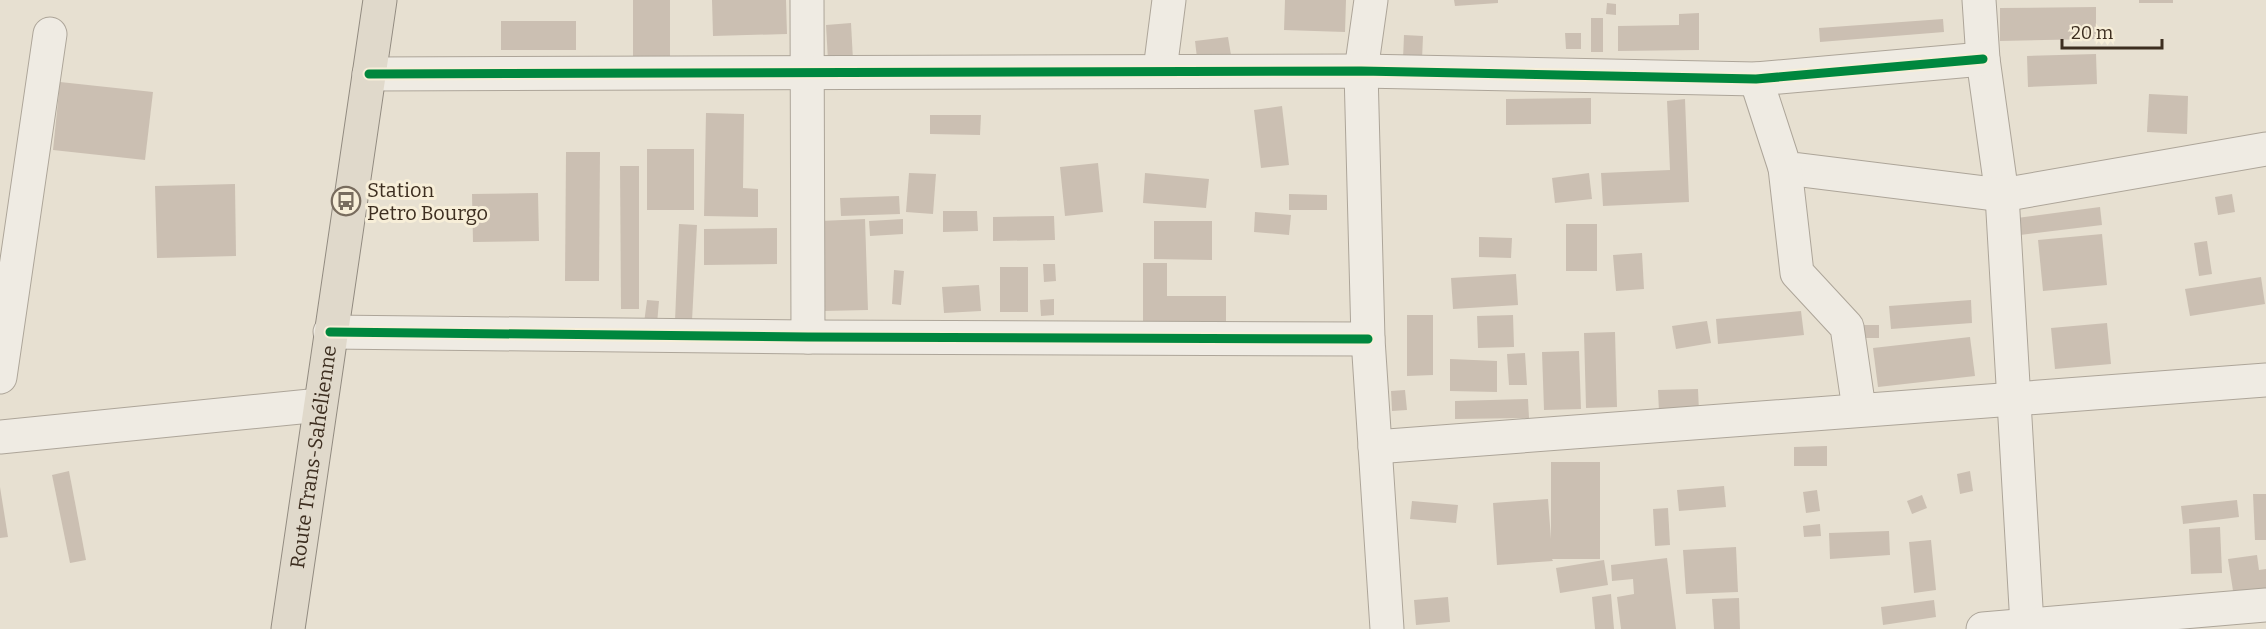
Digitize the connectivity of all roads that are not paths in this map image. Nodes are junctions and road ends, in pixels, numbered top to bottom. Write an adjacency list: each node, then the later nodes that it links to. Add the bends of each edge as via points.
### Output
1 (380, 0): 11 (highway, Route Trans-Sahélienne)
2 (807, 0): 10 (street)
3 (1170, 0): 8 (street)
4 (1371, 0): 9 (street)
5 (1979, 0): 7 (street)
6 (50, 34): 19 (street)
7 (1983, 59): 12 (street); 15 (street)
8 (1160, 70): 9 (street); 10 (street)
9 (1361, 71): 12 (street); 18 (street)
10 (807, 72): 11 (street); 17 (street)
11 (369, 74): 16 (highway, Route Trans-Sahélienne)
12 (1756, 79): 14 (street)
13 (2266, 149): 15 (street)
14 (1785, 168): 15 (street); 23 (street, via 1797,273 1847,327)
15 (2002, 195): 21 (street)
16 (330, 332): 17 (street); 22 (highway, Route Trans-Sahélienne)
17 (808, 337): 18 (street)
18 (1368, 339): 25 (street)
19 (0, 377)
20 (2266, 380): 21 (street)
21 (2013, 399): 23 (street); 27 (street)
22 (320, 405): 24 (street); 28 (highway, Route Trans-Sahélienne)
23 (1859, 409): 25 (street)
24 (0, 437)
25 (1375, 447): 29 (street)
26 (2266, 604): 27 (street)
27 (2027, 625): 30 (street)
28 (288, 629)
29 (1387, 629)
30 (1983, 629)

